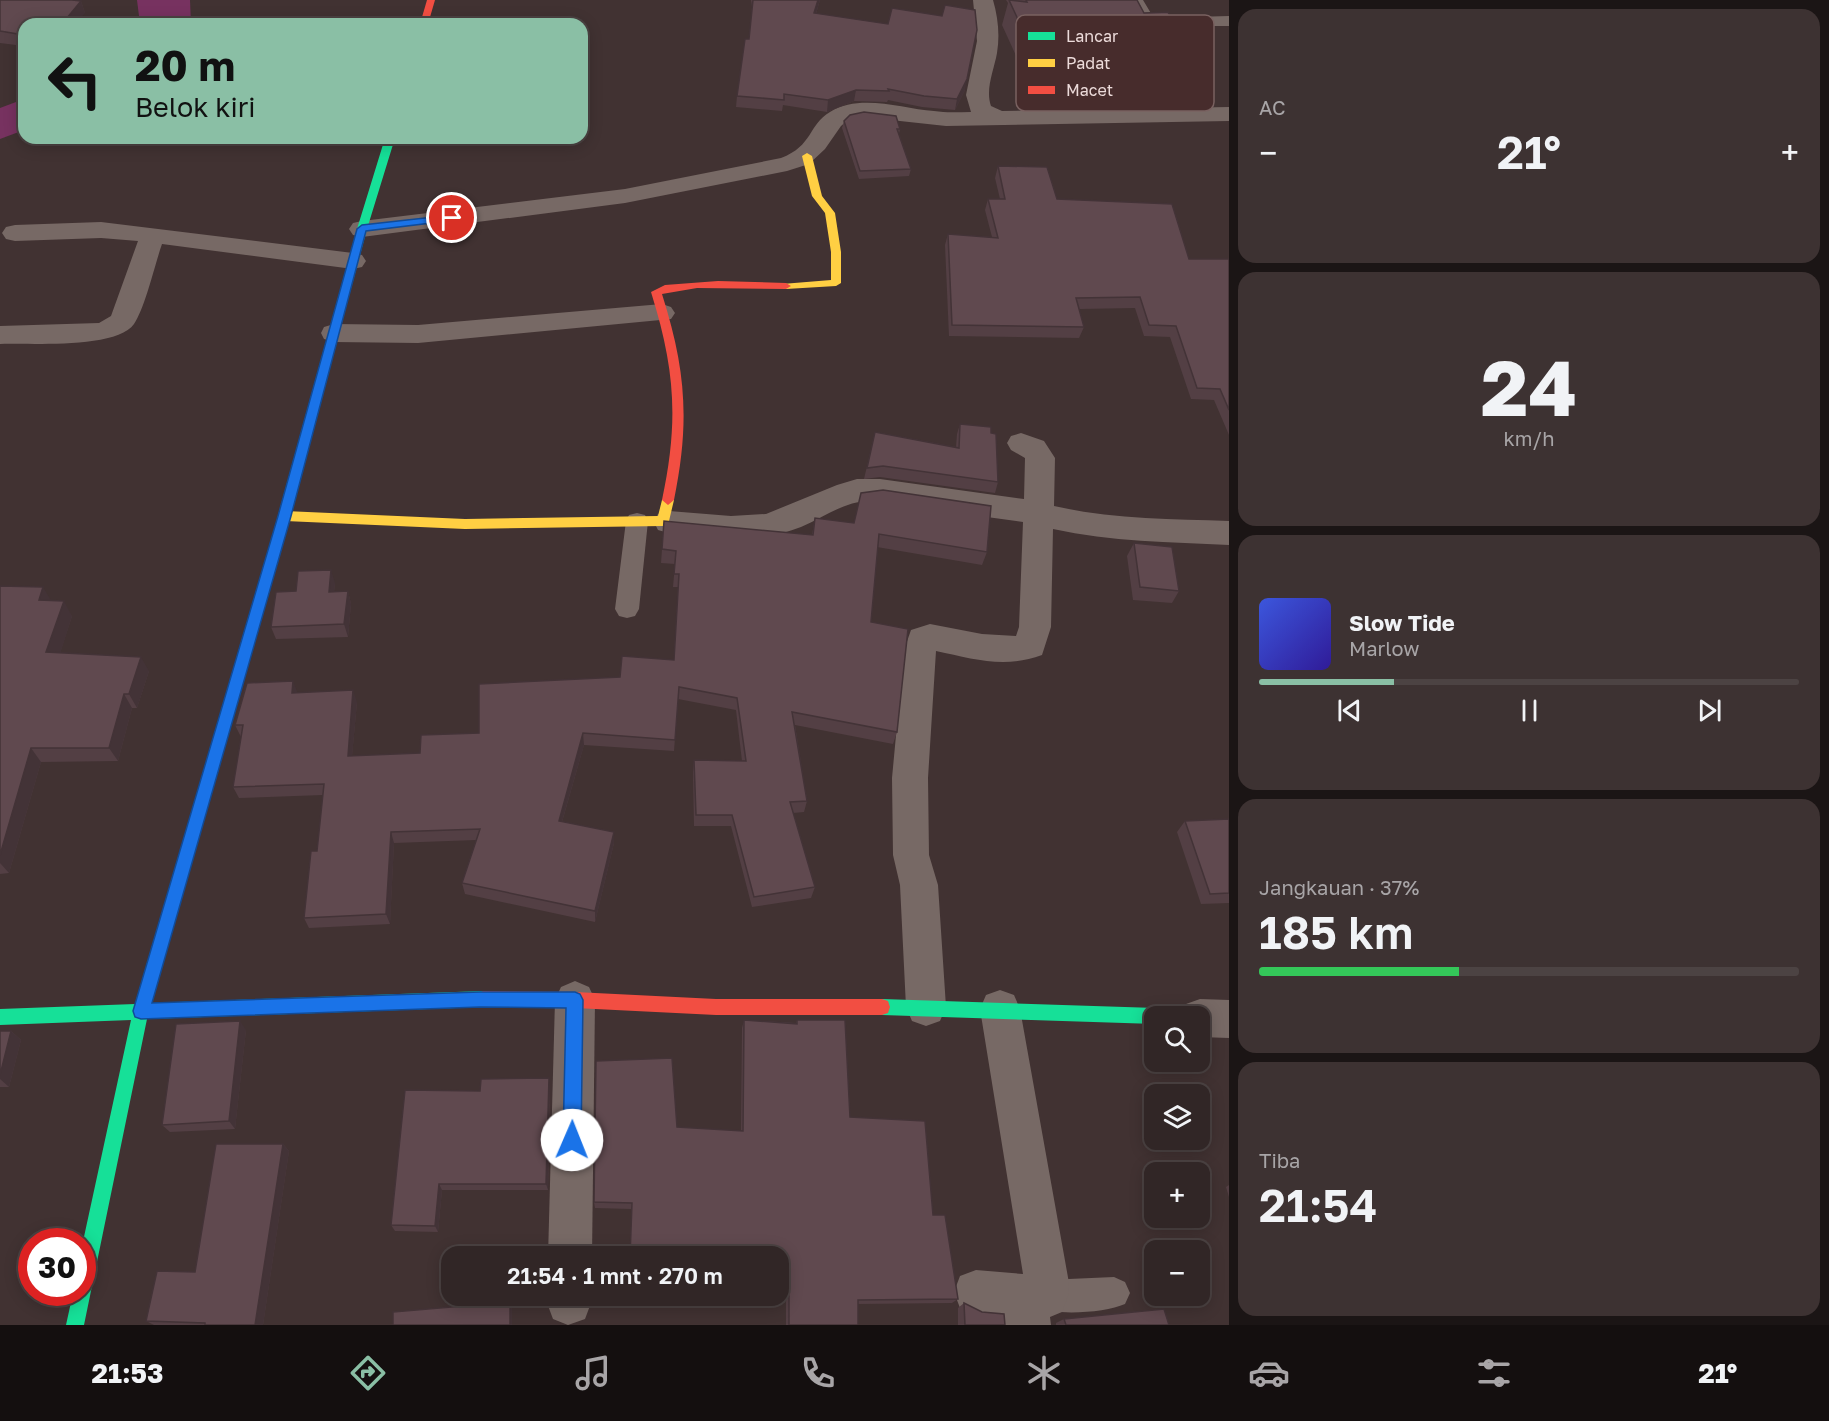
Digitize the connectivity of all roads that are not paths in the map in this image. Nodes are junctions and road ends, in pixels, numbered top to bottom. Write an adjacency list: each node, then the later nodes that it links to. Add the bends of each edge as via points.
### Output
1 (431, 0): 5 (street)
2 (983, 0): 9 (street, via 988,20 987,50 978,105)
3 (1135, 0): 4 (lane)
4 (1144, 15)
5 (426, 18)
6 (1214, 21): 7 (lane)
7 (1229, 21)
8 (1229, 114): 9 (street)
9 (996, 117): 11 (street, via 946,119 848,112 829,123 818,146)
10 (388, 144): 12 (street)
11 (807, 156): 12 (street, via 760,170 625,196); 16 (street, via 817,196 830,213 837,252 836,283 693,284 661,288 657,292)
12 (362, 229): 15 (street)
13 (15, 233): 14 (street, via 101,230)
14 (152, 236): 15 (street); 18 (street, via 118,326 102,332)
15 (353, 261): 17 (street)
16 (662, 313): 17 (street, via 418,334); 22 (street, via 671,342 678,403 676,466)
17 (334, 333): 21 (street)
18 (0, 335)
19 (1021, 443): 20 (street, via 1034,448 1040,458)
20 (1039, 514): 22 (street, via 926,495 859,490 767,526); 23 (street, via 1105,527); 26 (street, via 1035,627 1030,646 1008,650 930,637 923,639 920,650 910,778 911,855 919,885)
21 (285, 516): 22 (street, via 465,524); 28 (street)
22 (650, 521): 24 (lane)
23 (1229, 533)
24 (627, 609)
25 (575, 1000): 26 (street, via 716,1007); 28 (street, via 480,999); 34 (street)
26 (927, 1007): 27 (street)
27 (1000, 1009): 29 (street); 38 (street, via 1046,1273)
28 (141, 1011): 30 (street); 33 (street)
29 (1144, 1015)
30 (0, 1017)
31 (1210, 1018): 32 (street)
32 (1229, 1019)
33 (95, 1228)
34 (570, 1246)
35 (976, 1292): 38 (street)
36 (1114, 1293): 38 (lane)
37 (79, 1306): 39 (street)
38 (1033, 1306)
39 (75, 1325)

